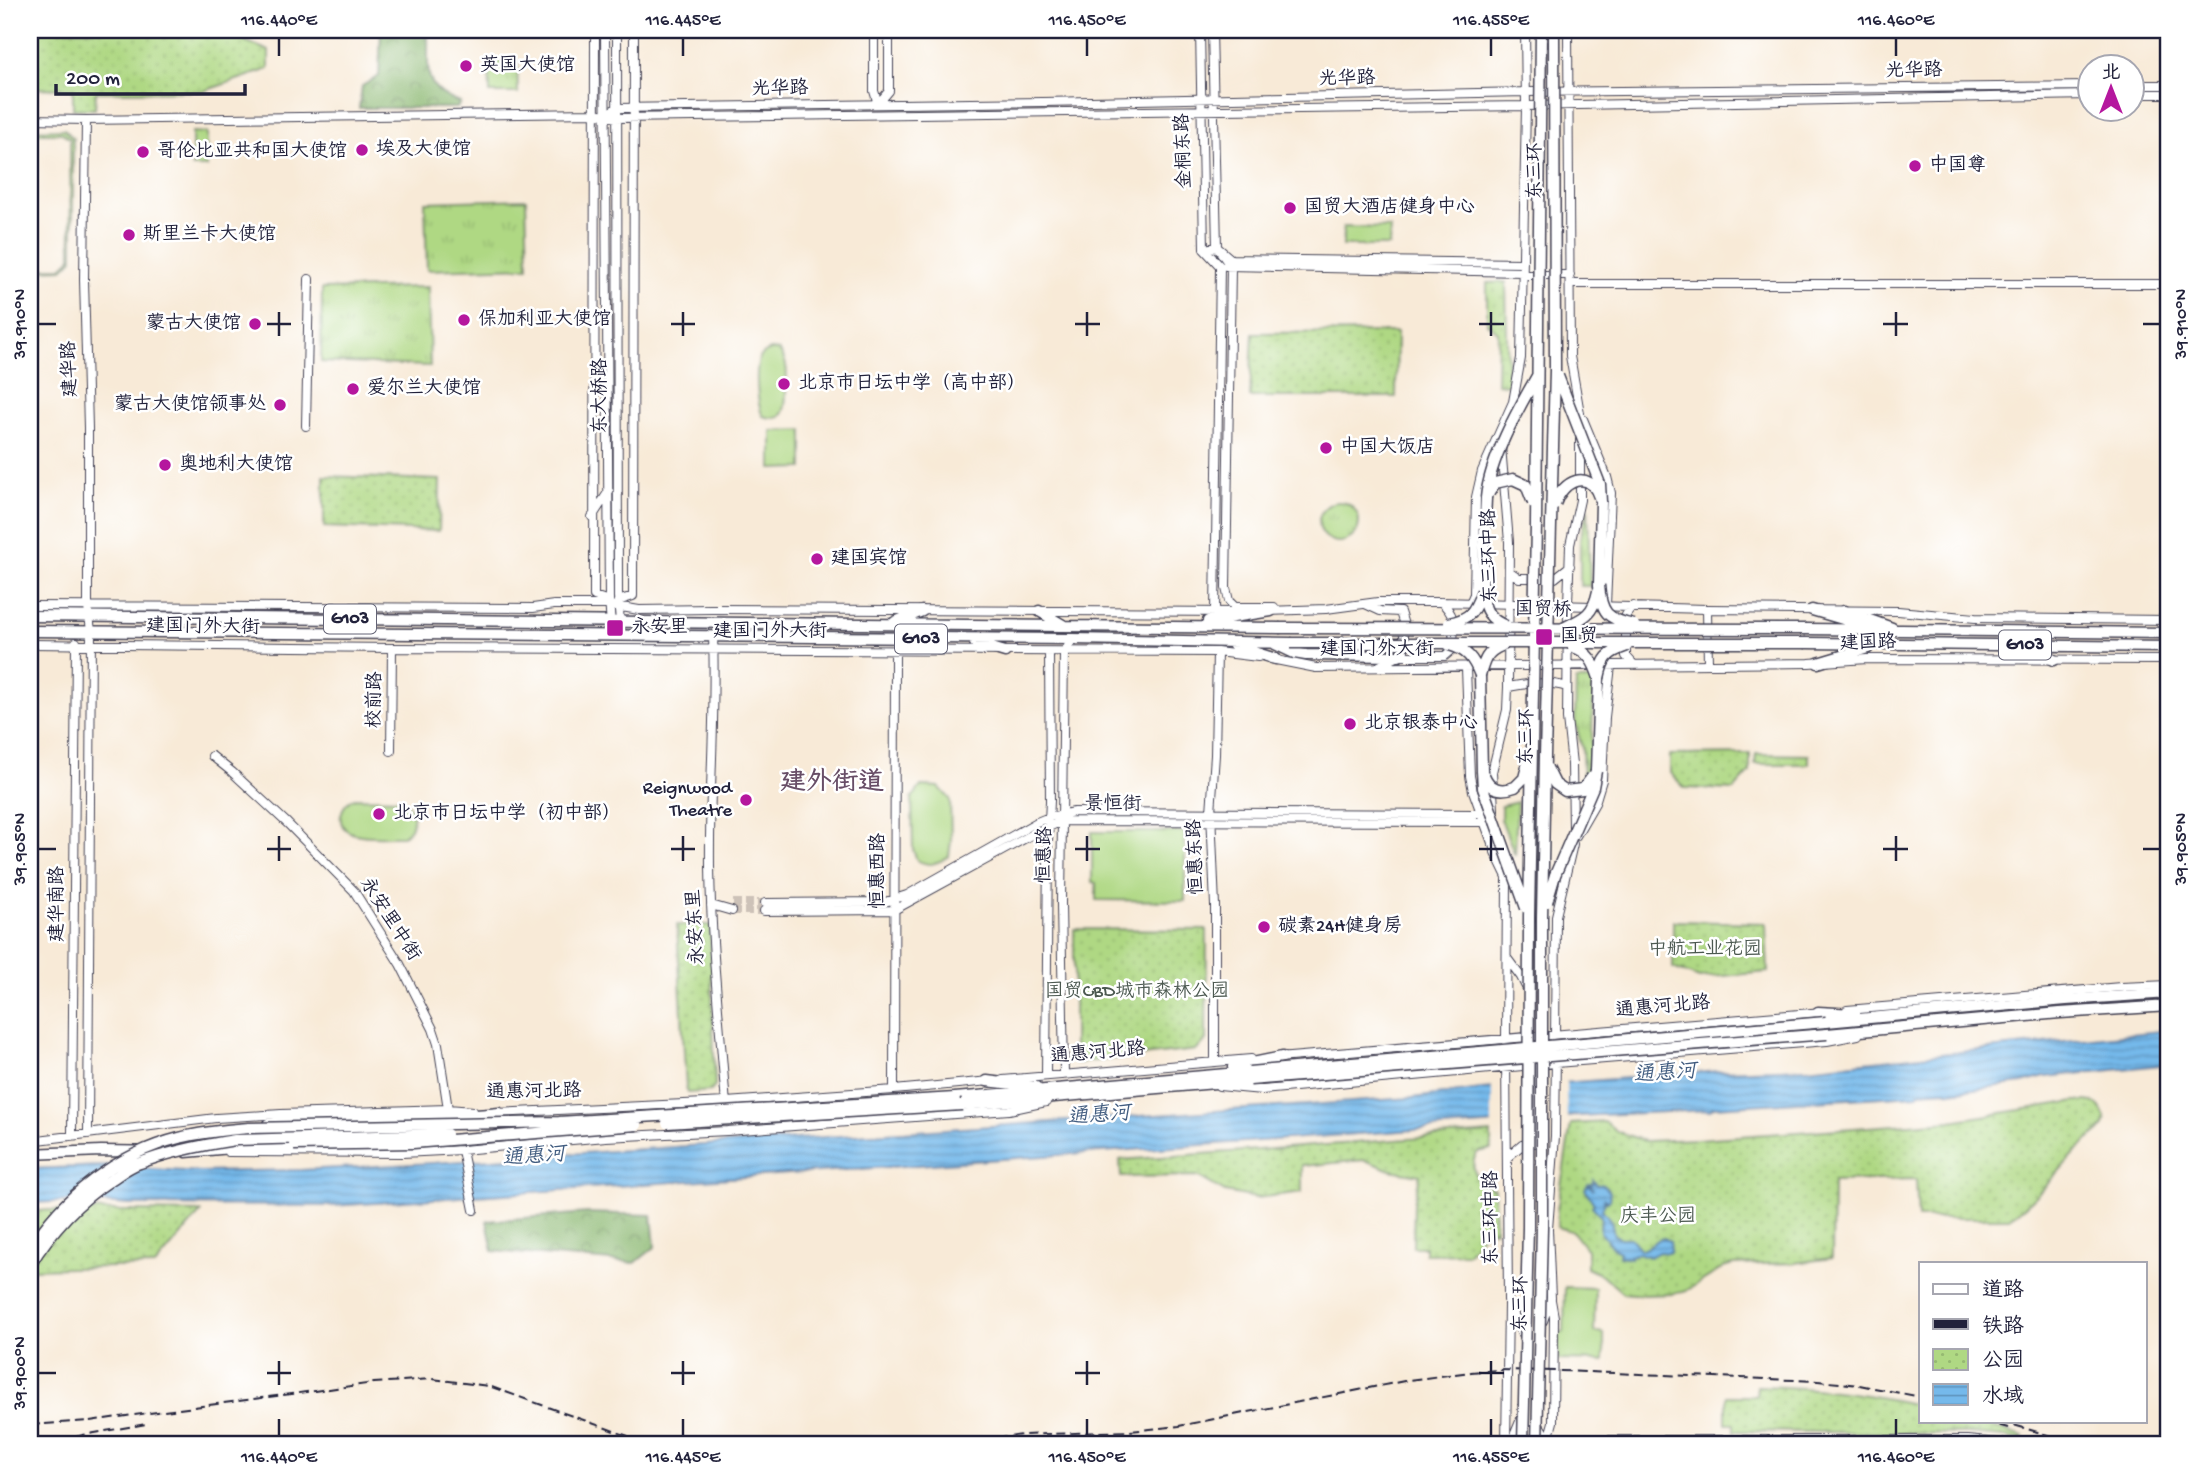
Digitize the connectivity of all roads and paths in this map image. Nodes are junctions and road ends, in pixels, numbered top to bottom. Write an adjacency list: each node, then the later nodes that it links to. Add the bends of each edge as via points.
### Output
1 (595, 30): 30 (street)
2 (605, 30): 31 (street, 东大桥路)
3 (617, 30): 27 (street, 东大桥路)
4 (634, 30): 26 (street)
5 (874, 30): 23 (street)
6 (890, 30): 23 (street, via 890,91)
7 (1200, 30): 22 (street, 金桐东路)
8 (1212, 30): 21 (street, 金桐东路)
9 (1525, 30): 17 (street, 东三环中路)
10 (1541, 30): 45 (highway, 东三环, bridge)
11 (1554, 30): 44 (highway, 东三环, bridge)
12 (1568, 30): 16 (street)
13 (2146, 85): 14 (street)
14 (2169, 85)
15 (2076, 86): 16 (street, 光华路)
16 (1569, 91): 17 (street, 光华路); 24 (street)
17 (1526, 92): 21 (street, 光华路); 25 (street, 东三环中路)
18 (2146, 94): 19 (street)
19 (2169, 94)
20 (2076, 95): 24 (street, 光华路)
21 (1213, 98): 22 (street, 光华路); 29 (street, 金桐东路)
22 (1200, 99): 23 (street, 光华路); 28 (street, 金桐东路)
23 (878, 104): 26 (street, 光华路)
24 (1569, 104): 25 (street, 光华路); 42 (street)
25 (1526, 106): 29 (street, 光华路); 40 (street, 东三环中路)
26 (635, 107): 27 (street, 光华路); 32 (street)
27 (617, 108): 31 (street, 光华路); 33 (street, 东大桥路)
28 (1200, 110): 29 (street, 光华路); 32 (street, 光华路); 37 (street, 金桐东路)
29 (1213, 110): 36 (street, 金桐东路)
30 (595, 113): 31 (street, 光华路); 35 (street, 光华路); 52 (street)
31 (605, 114): 33 (street, 光华路); 49 (street, 东大桥路)
32 (635, 117): 33 (street, 光华路); 60 (street, via 634,596)
33 (616, 118): 60 (street, 东大桥路)
34 (30, 119): 35 (street, 光华路)
35 (86, 120): 76 (street, 建华路)
36 (1217, 247): 37 (street); 39 (street); 40 (street, via 1231,259)
37 (1204, 249): 38 (street)
38 (1220, 266): 39 (street); 77 (street)
39 (1231, 267): 40 (street); 74 (street, via 1226,588 1235,607)
40 (1523, 270): 42 (street); 48 (street, 东三环中路, via 1521,358 1513,402)
41 (309, 279): 47 (street)
42 (1570, 279): 43 (street); 46 (street, via 1570,356)
43 (2169, 284)
44 (1555, 370): 51 (highway, bridge, via 1600,484); 54 (highway, 东三环, bridge)
45 (1538, 374): 50 (highway, bridge, via 1495,463); 53 (highway, 东三环, bridge)
46 (1580, 413): 55 (street, via 1580,500); 65 (street, via 1611,493)
47 (306, 426)
48 (1500, 434): 56 (street, 东三环中路); 61 (street, via 1476,496)
49 (609, 491): 52 (street); 60 (street, 东大桥路)
50 (1486, 498): 53 (highway, bridge, via 1495,483 1521,481 1530,494); 58 (highway)
51 (1601, 502): 54 (highway, bridge, via 1589,482 1569,483 1558,494); 57 (highway)
52 (592, 517): 60 (street, via 594,596)
53 (1536, 524): 138 (highway, 东三环, bridge)
54 (1552, 524): 141 (highway, 东三环, bridge)
55 (1570, 566): 56 (street, via 1555,578 1519,578); 64 (street)
56 (1508, 571): 62 (street, 东三环中路)
57 (1599, 585): 88 (highway, bridge, via 1592,611); 89 (highway, bridge, via 1604,611 1615,621)
58 (1482, 591): 85 (highway, bridge, via 1465,619); 87 (highway, bridge, via 1488,615)
59 (1441, 602): 61 (street, 建国门外大街); 63 (street, 建国门外大街); 120 (street, via 1453,617 1450,653)
60 (614, 603): 68 (street, 建国门外大街); 71 (street, 建国门外大街, via 639,610); 81 (street, 东大桥路)
61 (1470, 603): 62 (street, 建国门外大街)
62 (1508, 603): 64 (street, 建国门外大街); 129 (street, 东三环中路)
63 (1365, 604): 74 (street, 建国门外大街); 120 (street, via 1400,612 1404,651)
64 (1568, 604): 65 (street, 建国路); 130 (street)
65 (1606, 605): 67 (street, 建国路)
66 (30, 606): 76 (street, 建国门外大街)
67 (1633, 606): 69 (street, 建国路); 126 (street, via 1626,615 1626,656)
68 (380, 609): 76 (street, 建国门外大街); 79 (street)
69 (1707, 609): 70 (street, 建国路); 125 (street)
70 (1812, 610): 75 (street, 建国路); 93 (highway)
71 (922, 611): 72 (street, 建国门外大街); 82 (highway)
72 (1039, 611): 77 (street, 建国门外大街); 83 (highway)
73 (1271, 611): 74 (street, 建国门外大街); 77 (street, 建国门外大街); 84 (highway)
74 (1295, 611)
75 (1844, 611): 80 (street, 建国路); 94 (highway)
76 (88, 612): 78 (highway, 建国门外大街 / G103); 79 (highway, 建国门外大街 / G103); 92 (street)
77 (1215, 612)
78 (30, 616)
79 (344, 619): 81 (highway, 建国门外大街 / G103)
80 (2169, 620)
81 (617, 621): 82 (highway, 建国门外大街 / G103); 96 (street, 东大桥路)
82 (888, 625): 83 (highway, 建国门外大街 / G103)
83 (1066, 626): 84 (highway, 建国门外大街 / G103)
84 (1178, 626): 86 (highway, 建国门外大街 / G103)
85 (1429, 627): 86 (highway, 国贸桥 / G103, bridge); 87 (highway, 国贸桥 / G103, bridge)
86 (1279, 628)
87 (1518, 628): 88 (highway, 国贸桥 / G103, bridge)
88 (1560, 629): 89 (highway, 国贸桥 / G103, bridge)
89 (1654, 629): 90 (highway, 国贸桥 / G103, bridge)
90 (1806, 629): 93 (highway, 建国路 / G103)
91 (30, 631): 92 (highway, 建国门外大街 / G103)
92 (86, 631): 96 (highway, 建国门外大街 / G103); 106 (street, 建华南路); 107 (street, 建华南路)
93 (1882, 631): 94 (highway, 建国路 / G103)
94 (1901, 631): 95 (highway, 建国路 / G103)
95 (2169, 633)
96 (616, 635): 97 (highway, 建国门外大街 / G103)
97 (713, 636): 98 (highway, 建国门外大街 / G103); 115 (street, 永安东里)
98 (959, 639): 99 (highway, 建国门外大街 / G103); 117 (highway)
99 (1073, 639): 112 (highway, 建国门外大街 / G103); 119 (street)
100 (1272, 643): 101 (highway, 建国门外大街 / G103); 112 (highway, 建国门外大街 / G103); 120 (highway, via 1306,655)
101 (1291, 643): 102 (highway, 国贸桥 / G103, bridge)
102 (1438, 643): 103 (highway, 国贸桥 / G103, bridge); 133 (highway, bridge, via 1468,653)
103 (1516, 643): 108 (highway, 国贸桥 / G103, bridge); 133 (highway, bridge, via 1491,650)
104 (1806, 643): 109 (highway, 国贸桥 / G103, bridge); 110 (highway, 建国路 / G103)
105 (30, 644): 106 (street, 建国门外大街)
106 (75, 644): 107 (street, 建国门外大街); 189 (street, 建华南路)
107 (90, 644): 114 (street, 建国门外大街); 188 (street, 建华南路)
108 (1560, 644): 109 (highway, 国贸桥 / G103, bridge); 134 (highway, bridge, via 1586,653)
109 (1630, 644): 134 (highway, bridge, via 1604,659)
110 (1881, 644): 111 (highway, 建国路 / G103); 124 (highway)
111 (2024, 645): 113 (highway, 建国路 / G103); 122 (highway)
112 (1219, 647): 119 (street, 建国门外大街); 121 (highway); 145 (street, 恒惠东路)
113 (2169, 647)
114 (392, 648): 115 (street, 建国门外大街); 139 (street, 校前路)
115 (713, 649): 116 (street, 建国门外大街); 152 (street, 永安东里)
116 (895, 652): 117 (street, 建国门外大街); 151 (street, 恒惠西路)
117 (1005, 652): 118 (street, 建国门外大街)
118 (1049, 652): 119 (street, 建国门外大街); 132 (street, 恒惠路)
119 (1064, 652): 137 (street, 恒惠路)
120 (1399, 656): 128 (street)
121 (1276, 659): 128 (street, 建国门外大街, via 1316,668)
122 (2054, 660): 123 (street, 建国路); 124 (street, 建国路)
123 (2169, 660)
124 (1818, 663): 125 (street, 建国路)
125 (1708, 664): 126 (street, 建国路)
126 (1634, 665): 127 (street, 建国路)
127 (1611, 666): 130 (street, 建国路); 149 (street, via 1602,780)
128 (1376, 667): 131 (street, 建国门外大街)
129 (1508, 667): 130 (street, 建国门外大街); 131 (street, 建国门外大街); 135 (street, 东三环中路)
130 (1568, 667): 136 (street)
131 (1466, 668): 144 (street, via 1470,776)
132 (1048, 672): 137 (street, via 1058,672 1061,677); 147 (street, 恒惠路)
133 (1480, 675): 142 (highway)
134 (1599, 678): 143 (highway)
135 (1508, 687): 136 (street); 150 (street, 东三环中路, via 1492,772)
136 (1567, 687): 149 (street)
137 (1063, 731): 146 (street, 恒惠路)
138 (1532, 743): 142 (highway, bridge, via 1524,778 1515,788 1490,786); 155 (highway, 东三环, bridge)
139 (391, 751)
140 (212, 756): 183 (street, 永安里中街, via 354,891 400,964 433,1029)
141 (1545, 757): 143 (highway, bridge, via 1550,777 1565,791 1583,789); 156 (highway, 东三环, bridge)
142 (1482, 771): 155 (highway, bridge, via 1483,788)
143 (1596, 771): 156 (highway, bridge)
144 (1480, 810): 145 (street, 景恒街, via 1475,814); 148 (street)
145 (1211, 816): 146 (street, 景恒街, via 1079,812); 148 (street, 景恒街); 170 (street, 恒惠东路)
146 (1062, 817): 147 (street, 景恒街); 168 (street, 恒惠路)
147 (1049, 821): 151 (street, 景恒街); 154 (street, 景恒街); 163 (street, 恒惠路)
148 (1484, 822): 150 (street)
149 (1573, 842): 165 (street, via 1557,903)
150 (1495, 852): 157 (street, 东三环中路, via 1507,877)
151 (894, 900): 154 (street, 恒惠西路); 154 (street, 景恒街, via 764,907)
152 (710, 905): 153 (street); 181 (street, 永安东里)
153 (732, 907)
154 (894, 910): 179 (street, 恒惠西路)
155 (1529, 916): 211 (highway, 东三环, bridge)
156 (1542, 918): 212 (highway, 东三环, bridge)
157 (1507, 958): 166 (street, via 1531,999); 167 (street, 东三环中路)
158 (2169, 985): 161 (street, 通惠河北路)
159 (2169, 993): 162 (highway, 通惠河北路)
160 (2169, 1006): 164 (highway, 通惠河北路)
161 (1818, 1012): 162 (highway); 165 (street, 通惠河北路)
162 (1900, 1015): 176 (highway, 通惠河北路, bridge)
163 (1048, 1016): 168 (street, via 1050,1053); 175 (street, 恒惠路)
164 (1886, 1030): 171 (street, 通惠河北路, via 1827,1041); 176 (highway, 通惠河北路, bridge)
165 (1555, 1035): 166 (street, 通惠河北路); 171 (street)
166 (1534, 1037): 167 (street, 通惠河北路); 172 (street)
167 (1506, 1040): 169 (street, 通惠河北路); 173 (street, 东三环中路)
168 (1062, 1051): 174 (street, 恒惠路)
169 (1282, 1057): 170 (street, 通惠河北路); 177 (highway)
170 (1215, 1061): 174 (street, 通惠河北路)
171 (1556, 1063): 172 (street, 通惠河北路); 195 (street)
172 (1534, 1065): 173 (street, 通惠河北路); 190 (street)
173 (1507, 1068): 177 (street, 通惠河北路, via 1262,1090); 197 (street, 东三环中路)
174 (1064, 1074): 175 (street, 通惠河北路)
175 (1046, 1076): 178 (street, 通惠河北路)
176 (1250, 1076): 177 (highway, 通惠河北路)
177 (1196, 1080): 180 (highway, 通惠河北路)
178 (987, 1081): 179 (street, 通惠河北路); 180 (highway)
179 (894, 1090): 181 (street, 通惠河北路)
180 (1064, 1093): 182 (highway, 通惠河北路); 187 (street, 通惠河北路, via 1009,1110)
181 (726, 1102): 184 (street, 通惠河北路); 187 (street, 永安东里)
182 (958, 1102): 185 (highway, 通惠河北路, bridge, via 559,1122); 186 (highway, 通惠河北路, bridge)
183 (448, 1109): 184 (street, 通惠河北路); 188 (street, 通惠河北路, via 216,1118)
184 (499, 1113): 185 (highway, bridge, via 462,1118 301,1119); 192 (street)
185 (249, 1128): 199 (highway, bridge, via 177,1138 118,1163 72,1198)
186 (564, 1130): 194 (highway, 通惠河北路, bridge, via 413,1143 254,1146); 200 (highway, bridge, via 235,1140 169,1153 137,1164 78,1203)
187 (727, 1131): 192 (street, 通惠河北路)
188 (88, 1134): 189 (street, 通惠河北路)
189 (72, 1136): 191 (street, 通惠河北路)
190 (1534, 1140): 195 (street); 197 (street)
191 (30, 1141)
192 (502, 1147): 193 (street, 通惠河北路)
193 (462, 1150): 194 (street, 通惠河北路); 198 (street)
194 (204, 1152): 196 (highway, 通惠河北路)
195 (1553, 1152): 201 (street, via 1548,1229)
196 (30, 1154)
197 (1508, 1157): 202 (street, 东三环中路)
198 (474, 1210)
199 (30, 1250)
200 (30, 1265)
201 (1551, 1298): 204 (street); 207 (street, via 1553,1422)
202 (1508, 1300): 203 (street, 东三环中路); 210 (street, 东三环中路)
203 (1524, 1339): 204 (street); 205 (street, 东三环中路)
204 (1536, 1339): 206 (street)
205 (1523, 1416): 206 (street); 210 (street, 东三环中路)
206 (1535, 1417): 207 (street)
207 (1548, 1443): 208 (street)
208 (1978, 1443): 209 (street)
209 (1987, 1443): 213 (street)
210 (1508, 1445)
211 (1524, 1445)
212 (1537, 1445)
213 (2019, 1445)

